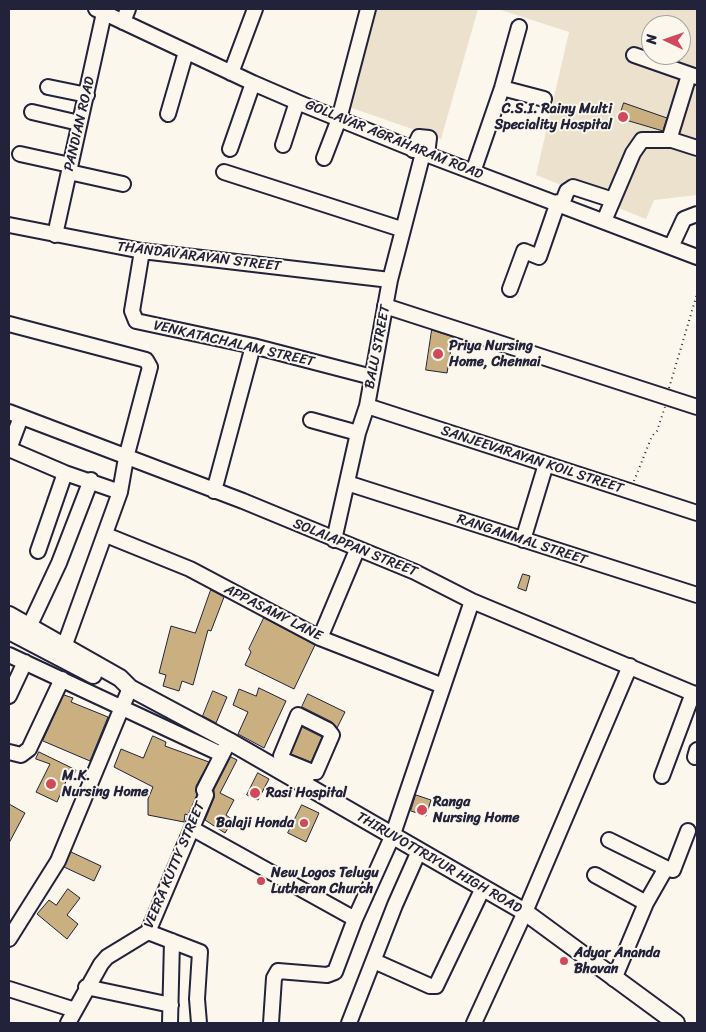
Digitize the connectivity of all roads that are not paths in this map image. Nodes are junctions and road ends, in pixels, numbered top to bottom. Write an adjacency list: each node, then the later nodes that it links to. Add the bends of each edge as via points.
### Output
1 (128, 9): 5 (street)
2 (255, 9): 9 (street)
3 (368, 9): 19 (street)
4 (100, 11): 5 (street, GOLLAVAR AGRAHARAM ROAD); 14 (street, PANDIAN ROAD)
5 (123, 22): 7 (street, GOLLAVAR AGRAHARAM ROAD)
6 (519, 27): 13 (street)
7 (186, 52): 9 (street, GOLLAVAR AGRAHARAM ROAD); 18 (street)
8 (634, 55): 10 (street)
9 (231, 73): 11 (street, GOLLAVAR AGRAHARAM ROAD)
10 (693, 76): 21 (street)
11 (253, 83): 16 (street, GOLLAVAR AGRAHARAM ROAD); 24 (street)
12 (48, 87): 14 (street)
13 (502, 88): 15 (street); 30 (street)
14 (87, 95): 20 (street, PANDIAN ROAD)
15 (544, 99)
16 (297, 102): 19 (street, GOLLAVAR AGRAHARAM ROAD); 22 (street)
17 (32, 112): 20 (street)
18 (168, 114)
19 (339, 119): 25 (street, GOLLAVAR AGRAHARAM ROAD); 27 (street)
20 (79, 123): 28 (street, PANDIAN ROAD)
21 (669, 140): 23 (street); 32 (street, via 642,140)
22 (283, 145)
23 (697, 148)
24 (230, 149)
25 (421, 153): 30 (street, GOLLAVAR AGRAHARAM ROAD); 37 (street, BALU STREET)
26 (20, 154): 28 (street)
27 (324, 158)
28 (70, 169): 31 (street); 38 (street, PANDIAN ROAD)
29 (224, 172): 37 (street)
30 (473, 172): 33 (street, GOLLAVAR AGRAHARAM ROAD)
31 (124, 184)
32 (613, 200): 33 (street, via 573,188 567,191); 35 (street)
33 (560, 203): 35 (street, GOLLAVAR AGRAHARAM ROAD); 43 (street, via 540,257 524,251)
34 (697, 214): 39 (street, via 684,219)
35 (604, 221): 39 (street, GOLLAVAR AGRAHARAM ROAD)
36 (9, 226): 38 (street, THANDAVARAYAN STREET)
37 (401, 229): 42 (street, BALU STREET)
38 (55, 235): 40 (street, THANDAVARAYAN STREET)
39 (672, 247): 41 (street, GOLLAVAR AGRAHARAM ROAD)
40 (142, 252): 42 (street, THANDAVARAYAN STREET); 46 (street, VENKATACHALAM STREET, via 132,311 136,321)
41 (697, 257)
42 (390, 280): 44 (street, BALU STREET)
43 (510, 288)
44 (385, 306): 47 (street, BALU STREET); 49 (street)
45 (9, 324): 54 (street, via 149,363)
46 (253, 346): 47 (street, VENKATACHALAM STREET); 59 (street)
47 (372, 377): 48 (street, BALU STREET)
48 (367, 406): 52 (street, BALU STREET); 55 (street, SANJEEVARAYAN KOIL STREET)
49 (697, 407)
50 (15, 415): 53 (street); 54 (street, SOLAIAPPAN STREET)
51 (311, 420): 52 (street)
52 (358, 433): 58 (street, BALU STREET)
53 (9, 449): 56 (street)
54 (126, 458): 59 (street, SOLAIAPPAN STREET); 60 (street)
55 (546, 464): 61 (street, SANJEEVARAYAN KOIL STREET); 64 (street)
56 (65, 473): 57 (street); 66 (street)
57 (91, 480): 60 (street); 70 (street)
58 (347, 483): 63 (street, BALU STREET); 64 (street, RANGAMMAL STREET)
59 (214, 491): 63 (street, SOLAIAPPAN STREET)
60 (120, 492): 62 (street)
61 (697, 513)
62 (106, 535): 72 (street, APPASAMY LANE, via 190,570); 73 (street)
63 (334, 540): 65 (street, SOLAIAPPAN STREET)
64 (523, 540): 67 (street, RANGAMMAL STREET)
65 (357, 550): 68 (street, SOLAIAPPAN STREET, via 415,572); 72 (street)
66 (38, 551)
67 (697, 595)
68 (472, 601): 76 (street, SOLAIAPPAN STREET); 78 (street)
69 (9, 615): 70 (main road, THIRUVOTTRIYUR HIGH ROAD)
70 (29, 627): 73 (main road, THIRUVOTTRIYUR HIGH ROAD)
71 (9, 631): 79 (main road, via 115,686)
72 (320, 638): 78 (street, APPASAMY LANE)
73 (64, 647): 79 (main road, THIRUVOTTRIYUR HIGH ROAD, via 120,678)
74 (9, 655): 75 (street)
75 (24, 662): 77 (street); 81 (street)
76 (630, 666): 80 (street, SOLAIAPPAN STREET); 97 (street)
77 (62, 679): 82 (street); 84 (street, via 29,749 21,755)
78 (443, 686): 90 (street)
79 (130, 688): 82 (street); 83 (main road, THIRUVOTTRIYUR HIGH ROAD)
80 (695, 694): 86 (street)
81 (9, 696)
82 (123, 708): 83 (street); 101 (street, via 58,861)
83 (225, 748): 85 (main road, THIRUVOTTRIYUR HIGH ROAD); 88 (street, VEERA KUTTY STREET, via 204,790 206,795)
84 (9, 752)
85 (278, 762): 87 (main road, THIRUVOTTRIYUR HIGH ROAD); 87 (street, via 298,715 328,730 332,735 320,767)
86 (662, 776)
87 (306, 778): 90 (main road, THIRUVOTTRIYUR HIGH ROAD)
88 (193, 829): 99 (street); 100 (street, VEERA KUTTY STREET)
89 (688, 831): 93 (street, via 673,870)
90 (392, 837): 92 (main road, THIRUVOTTRIYUR HIGH ROAD); 99 (street)
91 (608, 840): 93 (street)
92 (419, 851): 95 (main road, THIRUVOTTRIYUR HIGH ROAD); 103 (street)
93 (666, 868): 96 (street)
94 (595, 875): 96 (street)
95 (483, 888): 97 (main road, THIRUVOTTRIYUR HIGH ROAD); 103 (street, via 436,986)
96 (646, 903): 104 (street)
97 (525, 912): 104 (main road, THIRUVOTTRIYUR HIGH ROAD); 114 (street)
98 (9, 914): 101 (street)
99 (355, 919): 112 (street, via 338,966 331,975 283,970 276,974)
100 (148, 932): 102 (street); 105 (street, VEERA KUTTY STREET, via 107,957)
101 (12, 934)
102 (172, 941): 107 (street); 111 (street, via 200,952 197,999)
103 (374, 961): 113 (street)
104 (614, 978): 115 (main road, THIRUVOTTRIYUR HIGH ROAD)
105 (86, 987): 107 (street); 108 (street, VEERA KUTTY STREET)
106 (9, 989): 108 (street)
107 (171, 1005): 110 (street)
108 (75, 1010): 109 (street, VEERA KUTTY STREET)
109 (68, 1023)
110 (170, 1023)
111 (200, 1023)
112 (271, 1023)
113 (349, 1023)
114 (474, 1023)
115 (676, 1023)

